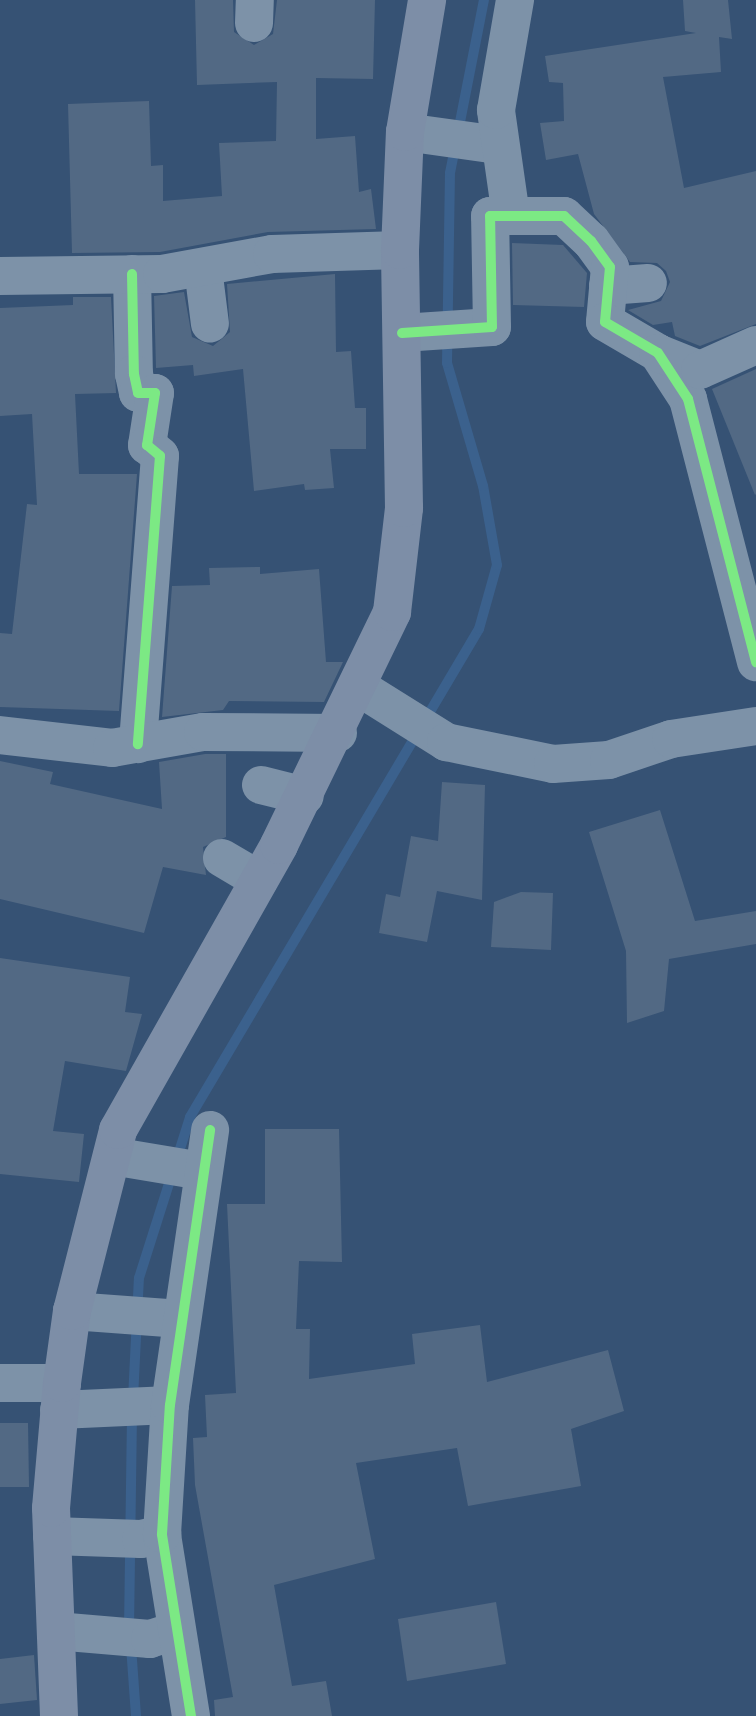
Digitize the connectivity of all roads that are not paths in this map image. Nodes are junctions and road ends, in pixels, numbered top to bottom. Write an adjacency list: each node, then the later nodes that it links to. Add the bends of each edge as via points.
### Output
1 (427, 0): 3 (main road)
2 (515, 0): 4 (street)
3 (414, 133): 4 (street); 6 (main road)
4 (490, 143): 5 (street)
5 (511, 216): 11 (street, via 564,216 610,267); 13 (street, via 490,216 492,327)
6 (400, 250): 7 (street, via 272,254); 13 (main road)
7 (203, 268): 8 (street); 12 (street)
8 (132, 274): 9 (street); 21 (street, via 134,374 138,393 155,393 147,445 160,456)
9 (0, 276)
10 (648, 283): 11 (street)
11 (608, 286): 15 (street, via 605,322)
12 (210, 324)
13 (413, 332): 17 (main road, via 404,508 392,612)
14 (756, 345): 15 (street, via 700,370)
15 (658, 353): 16 (street, via 688,399 705,450)
16 (756, 662)
17 (365, 694): 18 (street, via 446,742 553,764 610,760 671,739); 19 (main road)
18 (756, 726)
19 (338, 733): 21 (street, via 203,732); 23 (main road)
20 (0, 735): 21 (street, via 112,748)
21 (138, 744)
22 (261, 785): 23 (street)
23 (305, 796): 25 (main road)
24 (222, 858): 25 (street)
25 (259, 880): 27 (main road, via 118,1130)
26 (210, 1130): 28 (street)
27 (124, 1158): 28 (street); 29 (main road)
28 (195, 1170): 30 (street)
29 (84, 1312): 30 (street); 32 (main road)
30 (167, 1317): 33 (street)
31 (0, 1383): 32 (street)
32 (70, 1401): 33 (street); 34 (main road)
33 (162, 1405): 35 (street)
34 (67, 1536): 35 (street); 36 (main road)
35 (152, 1536): 37 (street)
36 (67, 1631): 37 (street); 38 (main road)
37 (162, 1635): 39 (street)
38 (59, 1716)
39 (191, 1716)

